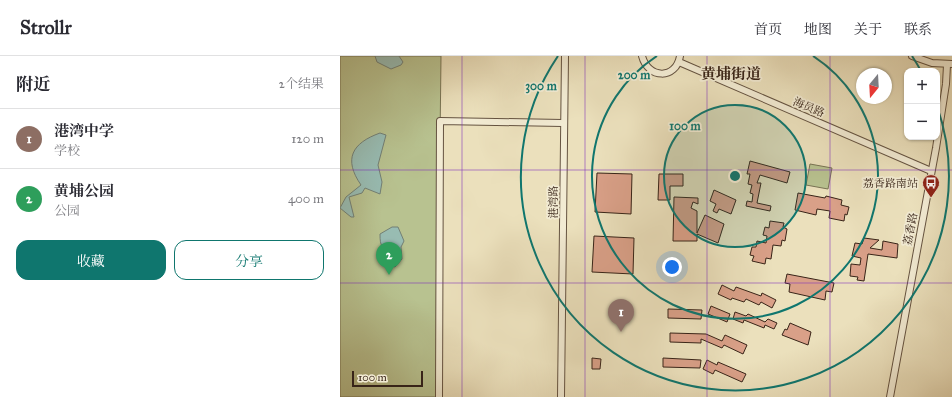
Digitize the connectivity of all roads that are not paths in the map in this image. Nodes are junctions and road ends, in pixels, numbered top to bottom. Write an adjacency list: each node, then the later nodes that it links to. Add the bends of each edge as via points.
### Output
1 (565, 56): 6 (street, 港湾路)
2 (642, 56): 4 (street, via 647,67 658,73 670,72)
3 (912, 56): 5 (street, via 932,63)
4 (680, 59): 7 (street, 海员路)
5 (950, 64): 7 (street, 荔香路)
6 (563, 123): 8 (street, 港湾路); 9 (street, via 440,121)
7 (931, 171): 12 (street, 荔香路)
8 (563, 348): 10 (street, 港湾路); 11 (street, 港湾路)
9 (438, 397)
10 (561, 397)
11 (565, 397)
12 (890, 397)

